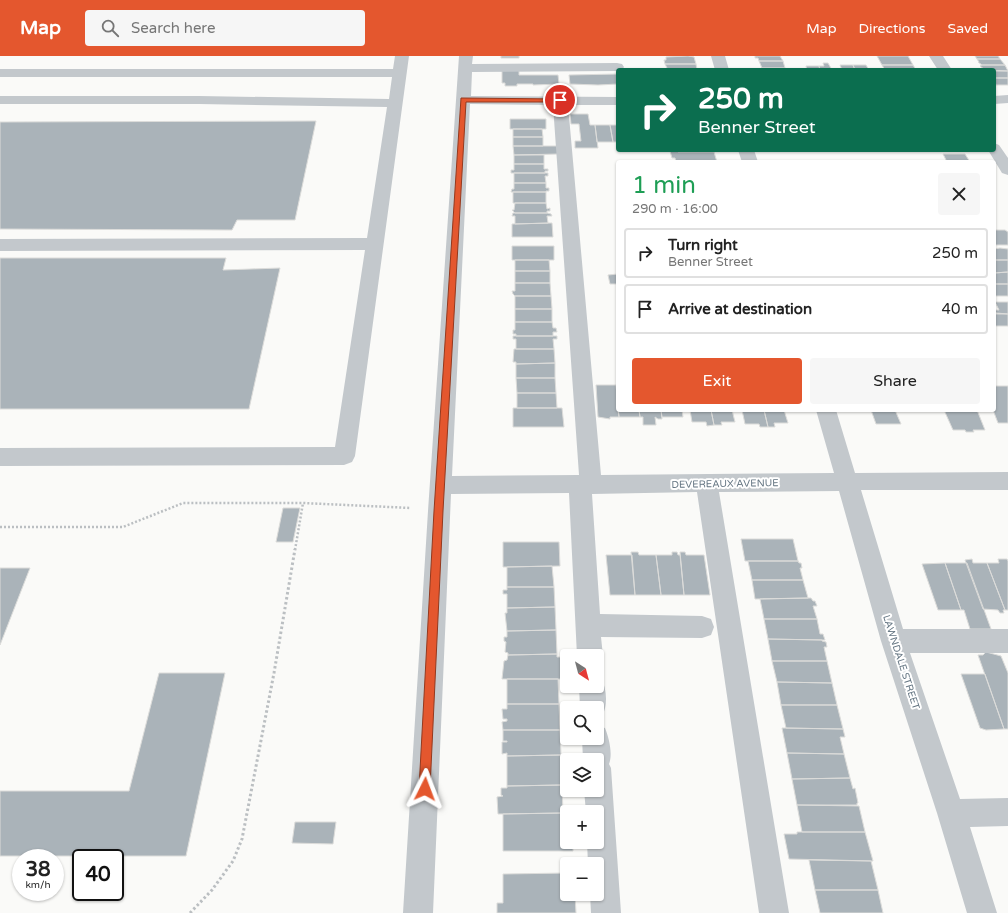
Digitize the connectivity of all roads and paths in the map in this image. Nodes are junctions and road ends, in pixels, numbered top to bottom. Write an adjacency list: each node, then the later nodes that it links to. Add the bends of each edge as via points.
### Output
1 (402, 56): 9 (street)
2 (718, 56): 6 (street)
3 (936, 56): 7 (street)
4 (465, 62): 5 (street); 11 (street)
5 (616, 67)
6 (721, 68)
7 (944, 68)
8 (0, 73): 9 (street)
9 (400, 73): 16 (street)
10 (0, 100): 16 (street)
11 (463, 100): 12 (street); 26 (street)
12 (560, 100): 15 (street); 27 (street)
13 (996, 100): 14 (street)
14 (1008, 100)
15 (616, 101)
16 (396, 103): 19 (street)
17 (996, 151): 18 (street)
18 (1008, 170)
19 (376, 244): 20 (street); 22 (street, via 344,456)
20 (0, 245)
21 (827, 412): 23 (street, LAWNDALE STREET)
22 (0, 457)
23 (848, 481): 24 (street, DEVEREAUX AVENUE); 25 (street, DEVEREAUX AVENUE); 34 (street, LAWNDALE STREET)
24 (1008, 482)
25 (707, 484): 27 (street, DEVEREAUX AVENUE); 42 (street)
26 (441, 485): 27 (street, DEVEREAUX AVENUE); 40 (street)
27 (585, 485): 31 (street)
28 (303, 503): 29 (path); 30 (path, via 183,503 123,527); 39 (path, via 242,839 233,861 212,890)
29 (412, 508)
30 (0, 527)
31 (588, 625): 32 (street); 35 (street)
32 (702, 627)
33 (1008, 640): 34 (street)
34 (894, 641): 38 (street, LAWNDALE STREET)
35 (590, 649)
36 (599, 797): 41 (street)
37 (1008, 812): 38 (street)
38 (951, 813): 43 (street, LAWNDALE STREET)
39 (190, 913)
40 (418, 913)
41 (606, 913)
42 (774, 913)
43 (982, 913)

